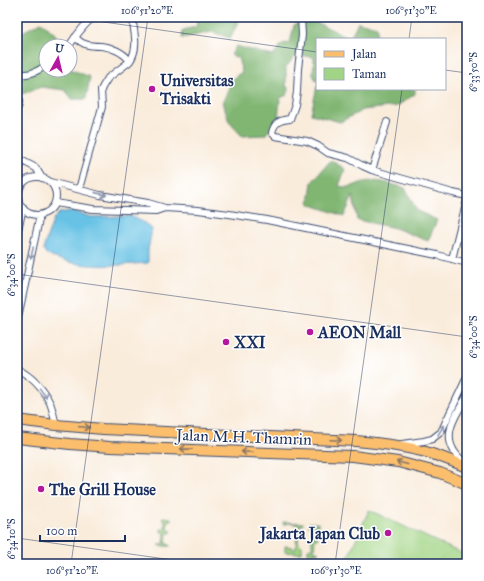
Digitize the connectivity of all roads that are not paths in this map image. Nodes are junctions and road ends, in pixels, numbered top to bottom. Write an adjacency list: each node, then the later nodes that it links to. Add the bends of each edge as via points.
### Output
1 (20, 17): 5 (street)
2 (101, 17): 6 (street, via 90,20)
3 (127, 17): 7 (street, via 133,23 136,40)
4 (301, 17): 14 (street, via 302,35 295,105 290,119 277,123 272,134 307,140 328,153 348,158)
5 (17, 21)
6 (75, 37): 7 (street, via 87,45 113,49)
7 (130, 61): 17 (street, via 102,86 102,107)
8 (38, 71): 9 (street)
9 (17, 75)
10 (17, 96): 11 (street)
11 (17, 109)
12 (387, 122): 14 (street)
13 (17, 158): 15 (street, via 36,168)
14 (372, 170): 18 (street)
15 (42, 178): 16 (street); 21 (street, via 31,179 20,189 18,197)
16 (50, 182): 17 (street); 20 (street, via 56,192)
17 (80, 189): 22 (street, one-way to 22)
18 (467, 196)
19 (467, 200): 25 (street)
20 (55, 203): 22 (street, via 94,210 156,211); 23 (street, via 51,210)
21 (23, 208): 23 (street, via 29,213); 24 (street)
22 (165, 208): 25 (street, via 241,216)
23 (40, 215): 27 (street, one-way to 27)
24 (17, 234)
25 (452, 259): 26 (street)
26 (467, 263)
27 (17, 322)
28 (17, 369): 32 (street, one-way to 32, via 41,390 50,403)
29 (467, 377): 34 (street, one-way to 29, via 424,441 437,436)
30 (467, 396): 37 (street, via 449,433 453,450)
31 (17, 420): 32 (main road, Jalan M.H. Thamrin)
32 (56, 425): 34 (main road, Jalan M.H. Thamrin, one-way to 34)
33 (17, 438): 38 (main road, Jalan M.H. Thamrin, one-way to 33, via 398,462 353,456 70,444)
34 (393, 445): 35 (main road, Jalan M.H. Thamrin)
35 (426, 452): 36 (main road, Jalan M.H. Thamrin); 38 (main road, via 431,460 430,465)
36 (444, 458): 37 (main road, Jalan M.H. Thamrin); 39 (main road, via 438,468)
37 (467, 467)
38 (424, 469): 39 (main road, Jalan M.H. Thamrin)
39 (440, 473): 40 (main road, Jalan M.H. Thamrin)
40 (467, 484)

